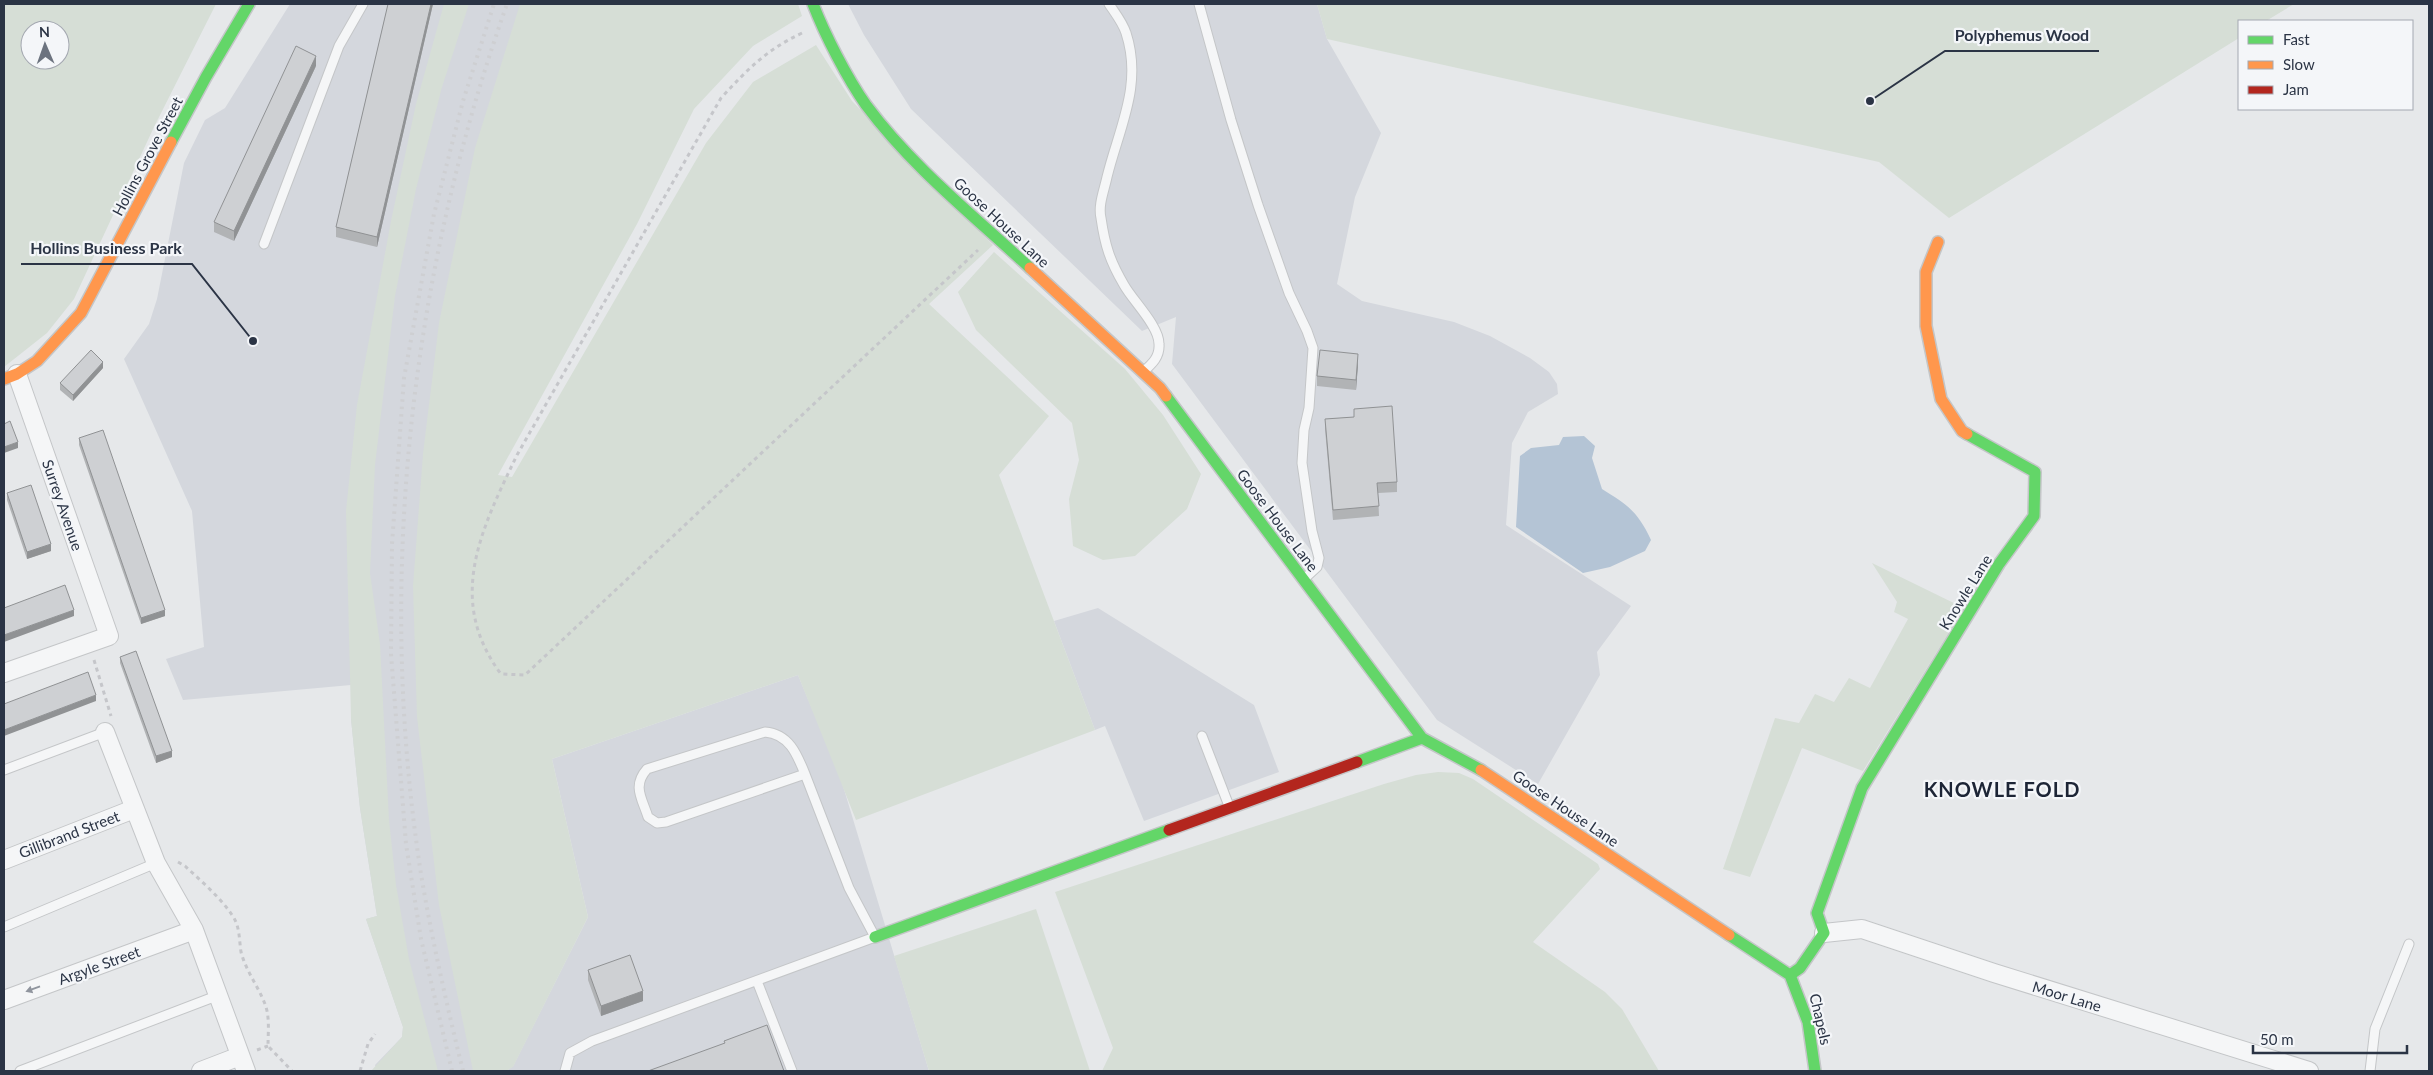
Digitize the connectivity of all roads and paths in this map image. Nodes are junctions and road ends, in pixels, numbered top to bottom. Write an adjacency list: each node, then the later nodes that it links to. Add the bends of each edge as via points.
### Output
1 (249, 4): 11 (street, Hollins Grove Street, via 206,76 81,313 37,360)
2 (363, 4): 9 (lane, via 339,46)
3 (813, 4): 6 (street, Goose House Lane)
4 (1109, 4): 10 (lane, via 1125,32 1132,57 1131,81 1128,110 1099,210 1106,250 1159,342 1158,356)
5 (1199, 4): 12 (lane, via 1258,205 1289,293 1313,348 1302,463 1319,558 1317,567)
6 (820, 24): 7 (street, Goose House Lane, via 871,111 912,159); 7 (path, via 778,44 750,67 721,98 517,455 477,546 472,593 478,630 489,658 501,674 525,675)
7 (994, 235): 10 (street, Goose House Lane)
8 (1938, 242): 26 (street, Knowle Lane, via 1926,272 1926,326 1941,400 1962,432 2035,472 2034,516 1999,564 1862,788 1817,913)
9 (264, 244)
10 (1143, 372): 12 (street, Goose House Lane, via 1160,388)
11 (10, 377): 13 (street, Surrey Avenue, via 109,636)
12 (1304, 580): 17 (street, Goose House Lane)
13 (88, 643): 14 (street); 15 (path, via 115,728)
14 (4, 673)
15 (105, 732): 18 (lane); 20 (street)
16 (1202, 736): 21 (lane)
17 (1422, 738): 21 (street); 29 (street, Goose House Lane, via 1473,764)
18 (4, 770)
19 (805, 774): 19 (lane, via 786,739 777,733 765,732 647,769 639,777 638,785 648,817 657,823); 27 (lane, via 850,888)
20 (134, 808): 22 (street, Gillibrand Street); 23 (street)
21 (1230, 809): 27 (street)
22 (4, 860)
23 (156, 863): 24 (lane); 25 (street); 37 (path, via 173,859 185,866 227,907 234,918 247,967 265,1005 268,1046)
24 (4, 927)
25 (194, 930): 31 (street); 32 (street, Argyle Street, one-way to 32)
26 (1824, 933): 29 (street, via 1800,968); 42 (street, Moor Lane, via 1862,929)
27 (875, 937): 30 (lane)
28 (2409, 944): 43 (lane, via 2375,1029)
29 (1790, 975): 41 (street, Chapels, via 1804,1007 1814,1050)
30 (756, 981): 39 (lane, via 592,1041 570,1053); 40 (lane)
31 (219, 995): 34 (street); 35 (lane)
32 (4, 1000)
33 (375, 1034): 38 (path, via 368,1044)
34 (243, 1064): 36 (street)
35 (20, 1071)
36 (201, 1071)
37 (292, 1071)
38 (360, 1071)
39 (565, 1071)
40 (792, 1071)
41 (1815, 1071)
42 (2309, 1071)
43 (2370, 1071)

